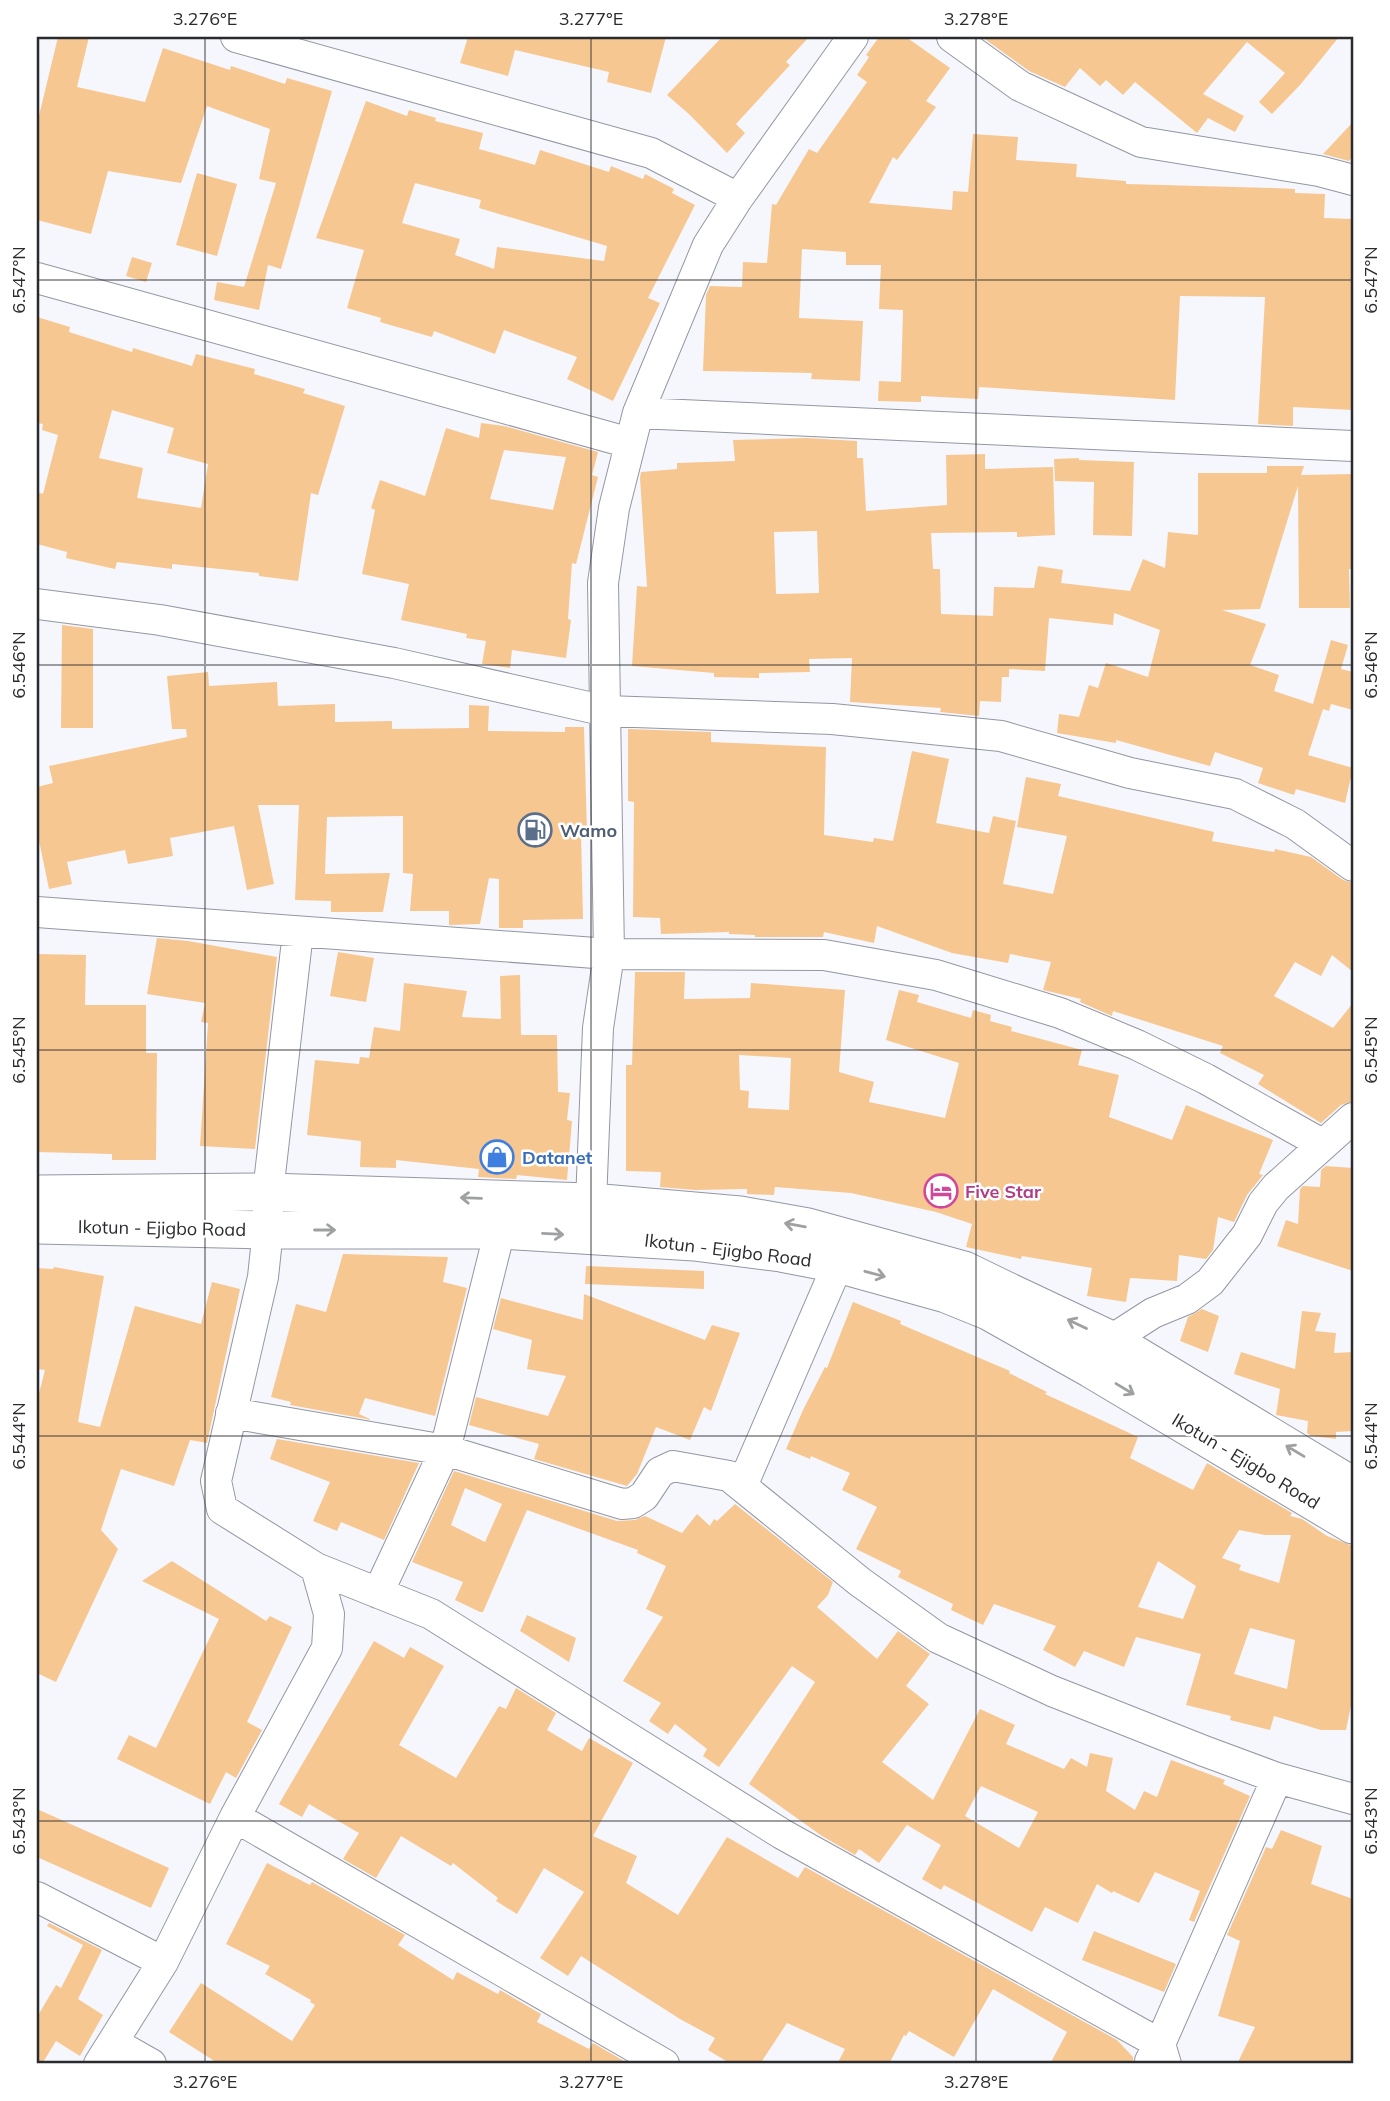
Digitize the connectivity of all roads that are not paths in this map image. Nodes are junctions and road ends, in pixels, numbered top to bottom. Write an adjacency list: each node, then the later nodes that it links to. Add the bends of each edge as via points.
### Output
1 (236, 37): 5 (street, via 651,153)
2 (853, 37): 5 (street)
3 (952, 37): 4 (street, via 1020,86 1141,142)
4 (1353, 180)
5 (738, 198): 7 (street, via 694,275)
6 (37, 278): 8 (street)
7 (638, 413): 8 (street); 9 (street)
8 (629, 443): 11 (street, via 603,583)
9 (1353, 446)
10 (37, 604): 11 (street, via 160,620 394,663)
11 (606, 711): 12 (street, via 832,719 1001,736 1130,773 1236,794 1295,824); 15 (street)
12 (1353, 866)
13 (37, 912): 14 (street)
14 (298, 932): 15 (street); 18 (street)
15 (609, 954): 17 (street, via 824,955 936,975 1060,1013 1137,1045); 20 (street, via 598,1028)
16 (1353, 1118): 17 (street)
17 (1322, 1144): 25 (street, via 1263,1203 1247,1235 1210,1282 1187,1299 1153,1313)
18 (268, 1192): 19 (main road, Ikotun - Ejigbo Road); 20 (main road, Ikotun - Ejigbo Road, one-way to 18); 22 (street)
19 (37, 1194)
20 (591, 1202): 25 (main road, Ikotun - Ejigbo Road, one-way to 20, via 964,1270 808,1227 740,1215)
21 (37, 1225): 22 (main road, Ikotun - Ejigbo Road)
22 (268, 1230): 23 (main road, Ikotun - Ejigbo Road, one-way to 23); 26 (street, via 263,1277)
23 (500, 1230): 24 (main road, Ikotun - Ejigbo Road, one-way to 24, via 694,1242); 27 (street)
24 (838, 1264): 25 (main road, Ikotun - Ejigbo Road, one-way to 25, via 946,1294); 28 (street)
25 (1101, 1354): 29 (main road, Ikotun - Ejigbo Road, one-way to 25); 30 (main road, Ikotun - Ejigbo Road, one-way to 30)
26 (231, 1413): 27 (street); 31 (street, via 216,1481 222,1509)
27 (445, 1451): 28 (street, via 622,1504 644,1496 660,1472 673,1465 729,1476); 32 (street)
28 (743, 1486): 33 (street, via 860,1582 938,1638 1052,1691)
29 (1353, 1486)
30 (1353, 1525)
31 (316, 1568): 32 (street); 35 (street, via 329,1614 327,1648)
32 (378, 1594): 39 (street, via 431,1614 782,1834)
33 (1278, 1778): 34 (street); 39 (street)
34 (1353, 1799)
35 (235, 1817): 37 (street); 41 (street)
36 (37, 1897): 37 (street)
37 (163, 1962): 38 (street)
38 (107, 2054): 40 (street)
39 (1158, 2058)
40 (151, 2064)
41 (664, 2064)

